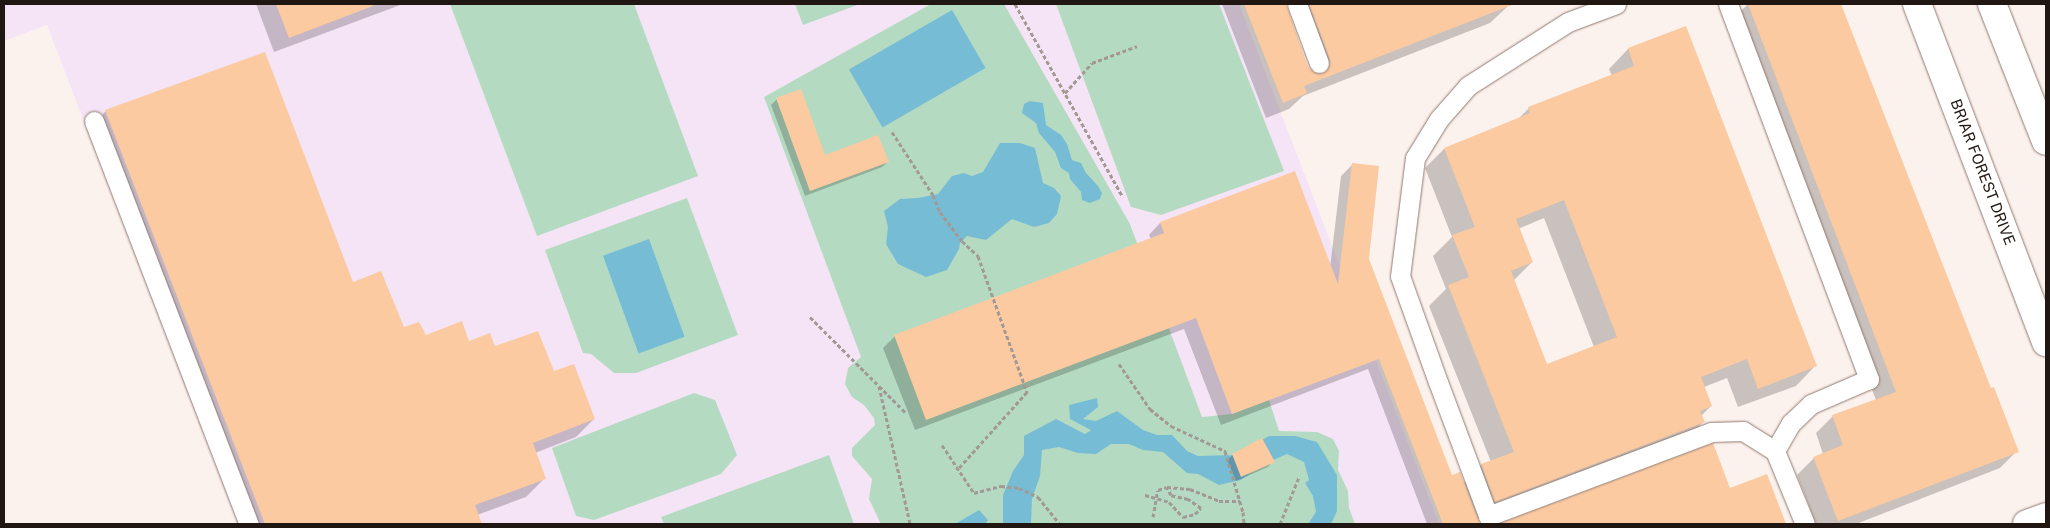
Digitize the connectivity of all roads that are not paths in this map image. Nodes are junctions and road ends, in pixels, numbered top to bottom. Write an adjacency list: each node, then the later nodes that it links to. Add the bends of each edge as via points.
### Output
1 (1297, 4): 6 (lane)
2 (1616, 4): 10 (lane, via 1568,22 1468,86 1439,119 1415,158 1400,276 1488,516 1711,432 1743,431)
3 (1728, 4): 10 (lane, via 1869,379 1811,404 1791,423)
4 (1917, 4): 9 (main road, BRIAR FOREST DRIVE)
5 (1992, 4): 8 (main road)
6 (1319, 63)
7 (94, 121): 12 (lane)
8 (2046, 141)
9 (2046, 342)
10 (1775, 451): 13 (lane)
11 (2046, 517): 14 (main road)
12 (249, 524)
13 (1805, 524)
14 (2027, 524)

